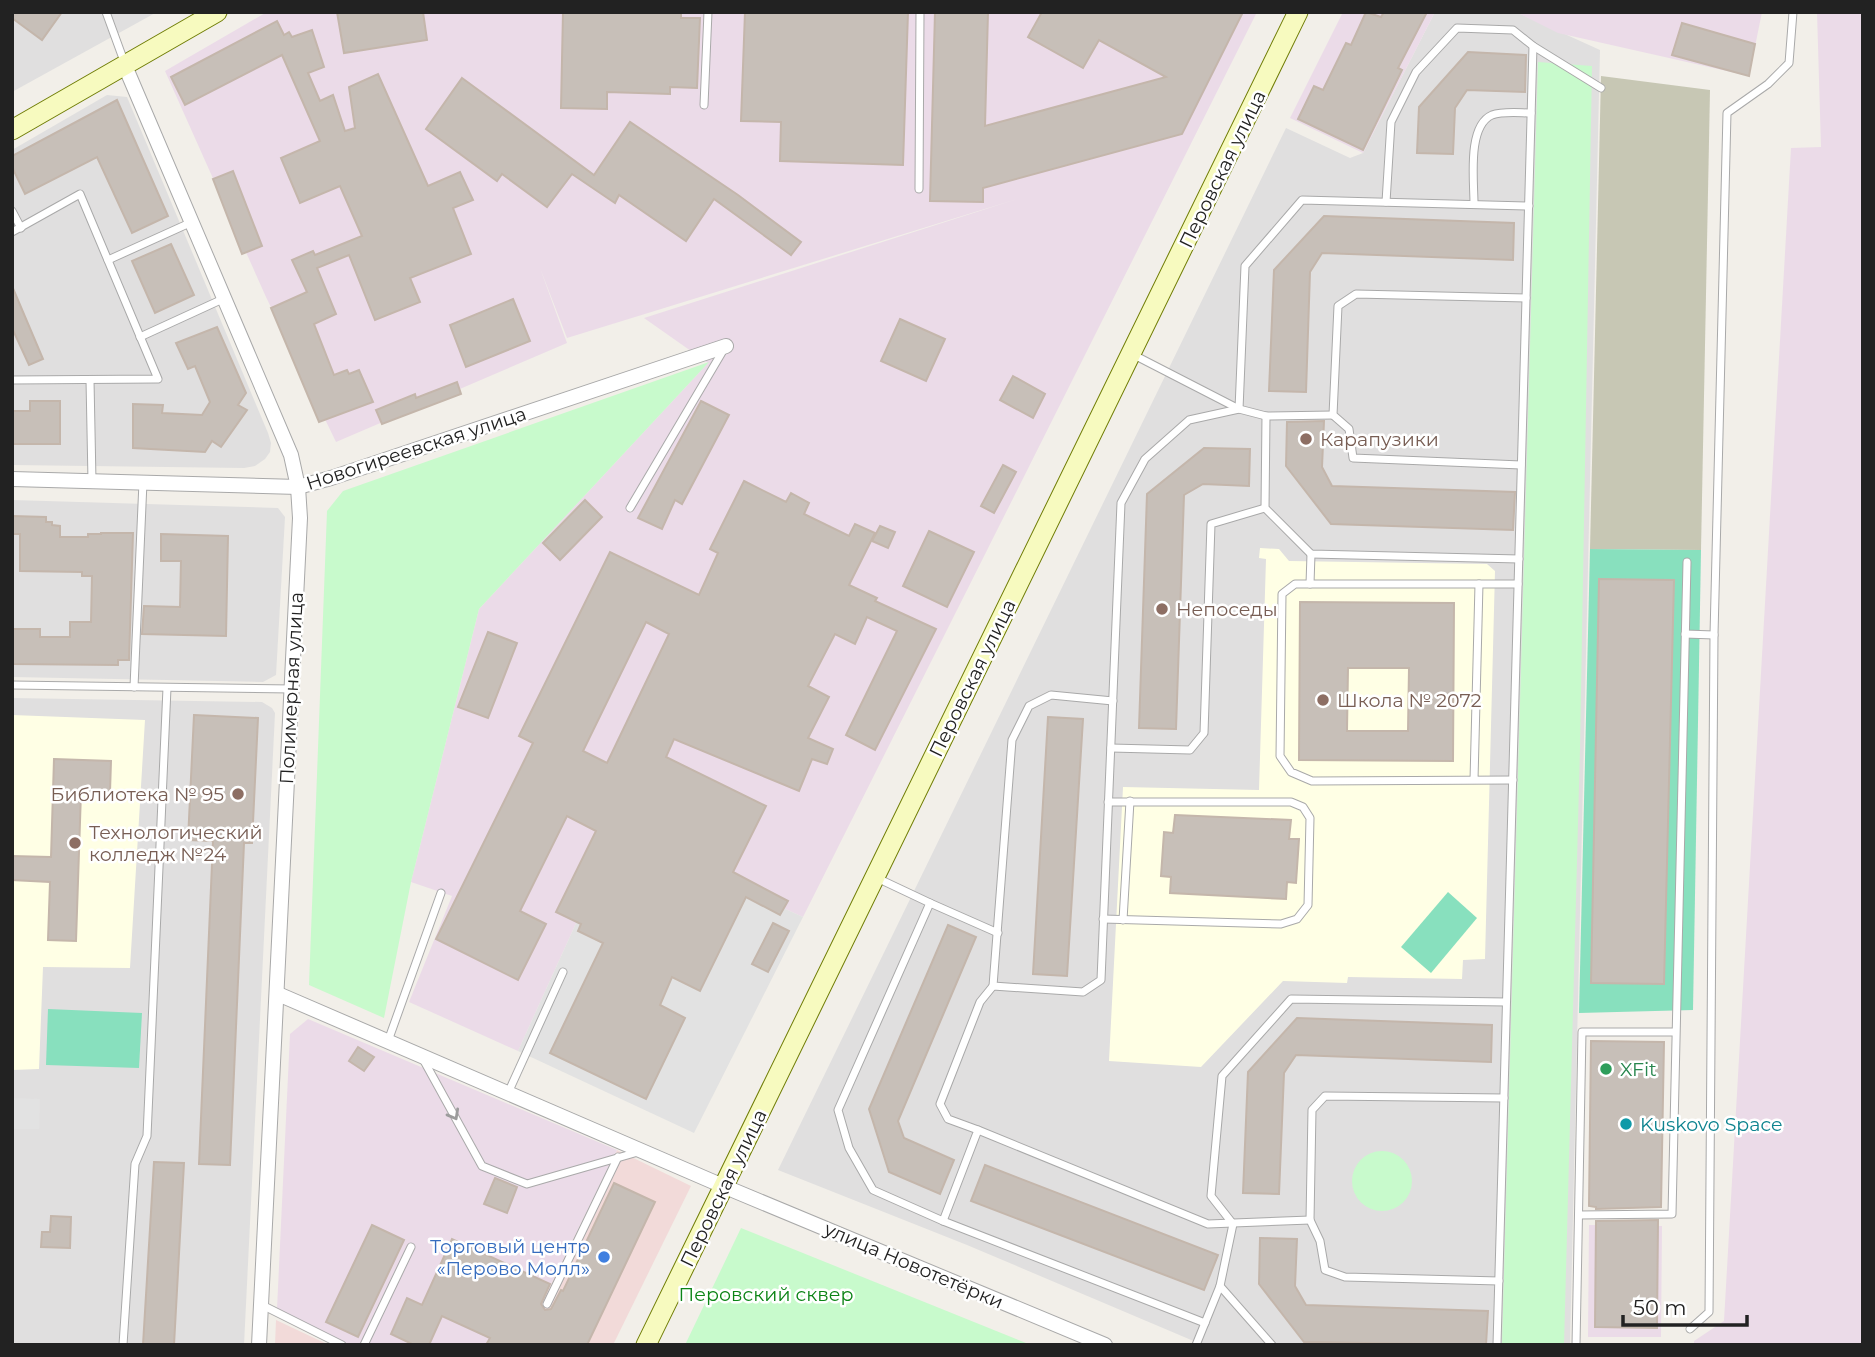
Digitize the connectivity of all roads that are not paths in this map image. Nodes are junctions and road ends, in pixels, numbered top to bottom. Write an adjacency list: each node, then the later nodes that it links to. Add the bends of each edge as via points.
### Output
1 (106, 12): 8 (lane)
2 (217, 12): 8 (main road)
3 (708, 12): 10 (lane)
4 (920, 12): 13 (lane)
5 (1298, 12): 26 (main road, Перовская улица)
6 (1793, 12): 46 (lane, via 1789,63 1727,113)
7 (1533, 46): 9 (lane); 11 (lane); 14 (lane, via 1513,30 1457,28 1416,72 1391,122)
8 (125, 66): 12 (main road); 18 (street, Полимерная улица)
9 (1601, 88)
10 (704, 105)
11 (1531, 113): 15 (lane, via 1494,114 1481,123 1474,139); 16 (lane)
12 (12, 130)
13 (919, 189)
14 (1386, 202): 15 (lane); 29 (lane, via 1302,200 1245,266)
15 (1474, 204): 16 (lane)
16 (1529, 206): 23 (lane)
17 (12, 211): 19 (lane)
18 (192, 222): 21 (lane); 22 (street, Полимерная улица)
19 (21, 228): 20 (lane); 21 (lane, via 80,194)
20 (12, 232)
21 (108, 260): 24 (lane)
22 (225, 298): 24 (lane); 36 (street, Полимерная улица, via 291,455)
23 (1526, 298): 30 (lane, via 1356,294 1338,306); 32 (lane)
24 (140, 337): 28 (lane, via 158,379)
25 (726, 346): 36 (street, Новогиреевская улица); 37 (lane)
26 (1131, 354): 29 (lane); 57 (main road, Перовская улица)
27 (12, 380): 28 (lane)
28 (90, 380): 34 (lane)
29 (1239, 409): 31 (lane); 51 (lane, via 1189,420 1145,458 1121,503)
30 (1333, 415): 31 (lane); 32 (lane, via 1349,429 1353,458)
31 (1266, 416): 38 (lane)
32 (1521, 465): 40 (lane)
33 (12, 479): 34 (street, Новогиреевская улица)
34 (92, 481): 35 (street, Новогиреевская улица)
35 (143, 482): 36 (street, Новогиреевская улица); 48 (lane)
36 (298, 486): 50 (street, Полимерная улица)
37 (630, 508)
38 (1265, 508): 39 (lane); 52 (lane, via 1210,524 1204,733 1191,751)
39 (1311, 554): 40 (lane); 42 (lane)
40 (1519, 559): 44 (lane)
41 (1687, 562): 45 (lane)
42 (1310, 584): 43 (lane); 53 (lane, via 1295,584 1282,594 1280,756 1291,772 1312,781)
43 (1479, 584): 44 (lane); 53 (lane)
44 (1518, 584): 54 (lane)
45 (1685, 634): 46 (lane); 67 (lane)
46 (1714, 635): 86 (lane, via 1709,1312)
47 (12, 685): 48 (lane)
48 (134, 687): 49 (lane)
49 (167, 688): 50 (lane); 87 (lane, via 147,1136 135,1164)
50 (292, 690): 65 (street, Полимерная улица)
51 (1113, 702): 52 (lane); 62 (lane, via 1051,695 1029,706 1012,740)
52 (1111, 748): 56 (lane)
53 (1474, 780): 54 (lane)
54 (1513, 780): 66 (lane)
55 (1130, 801): 56 (lane); 61 (lane); 61 (lane, via 1291,802 1303,807 1310,818 1308,905 1297,919 1281,924)
56 (1108, 802): 60 (lane)
57 (875, 877): 59 (lane); 75 (main road, Перовская улица)
58 (441, 893): 68 (lane)
59 (930, 903): 62 (lane); 78 (lane, via 838,1110 849,1148 873,1191)
60 (1103, 919): 61 (lane); 64 (lane, via 1101,980 1083,992)
61 (1123, 920)
62 (998, 933): 64 (lane)
63 (563, 972): 70 (lane)
64 (993, 986): 72 (lane, via 980,1002 940,1104 947,1119)
65 (278, 994): 68 (street, улица Новотетёрки); 83 (street, Полимерная улица)
66 (1506, 1002): 71 (lane); 79 (lane, via 1291,999 1222,1076 1210,1196)
67 (1675, 1032): 76 (lane, via 1672,1213); 76 (lane, via 1582,1032)
68 (388, 1041): 69 (street, улица Новотетёрки)
69 (421, 1055): 70 (street, улица Новотетёрки); 74 (lane, one-way to 74, via 482,1166 527,1184)
70 (508, 1093): 73 (street, улица Новотетёрки)
71 (1504, 1098): 77 (lane, via 1325,1096 1312,1110); 81 (lane)
72 (978, 1130): 78 (lane); 79 (lane, via 1208,1224)
73 (643, 1151): 74 (lane); 75 (street, улица Новотетёрки)
74 (618, 1157): 84 (lane)
75 (723, 1186): 91 (main road, Перовская улица); 92 (street, улица Новотетёрки)
76 (1579, 1215): 96 (lane)
77 (1310, 1220): 79 (lane); 81 (lane, via 1320,1241 1325,1270 1345,1277)
78 (943, 1222): 85 (lane)
79 (1233, 1224): 82 (lane)
80 (411, 1247): 90 (lane)
81 (1499, 1281): 95 (lane)
82 (1220, 1286): 85 (lane); 94 (lane)
83 (262, 1304): 88 (street, Полимерная улица); 89 (lane)
84 (547, 1304)
85 (1205, 1322): 93 (lane)
86 (1690, 1329)
87 (123, 1345)
88 (259, 1345)
89 (342, 1345)
90 (364, 1345)
91 (646, 1345)
92 (1105, 1345)
93 (1196, 1345)
94 (1272, 1345)
95 (1497, 1345)
96 (1576, 1345)

